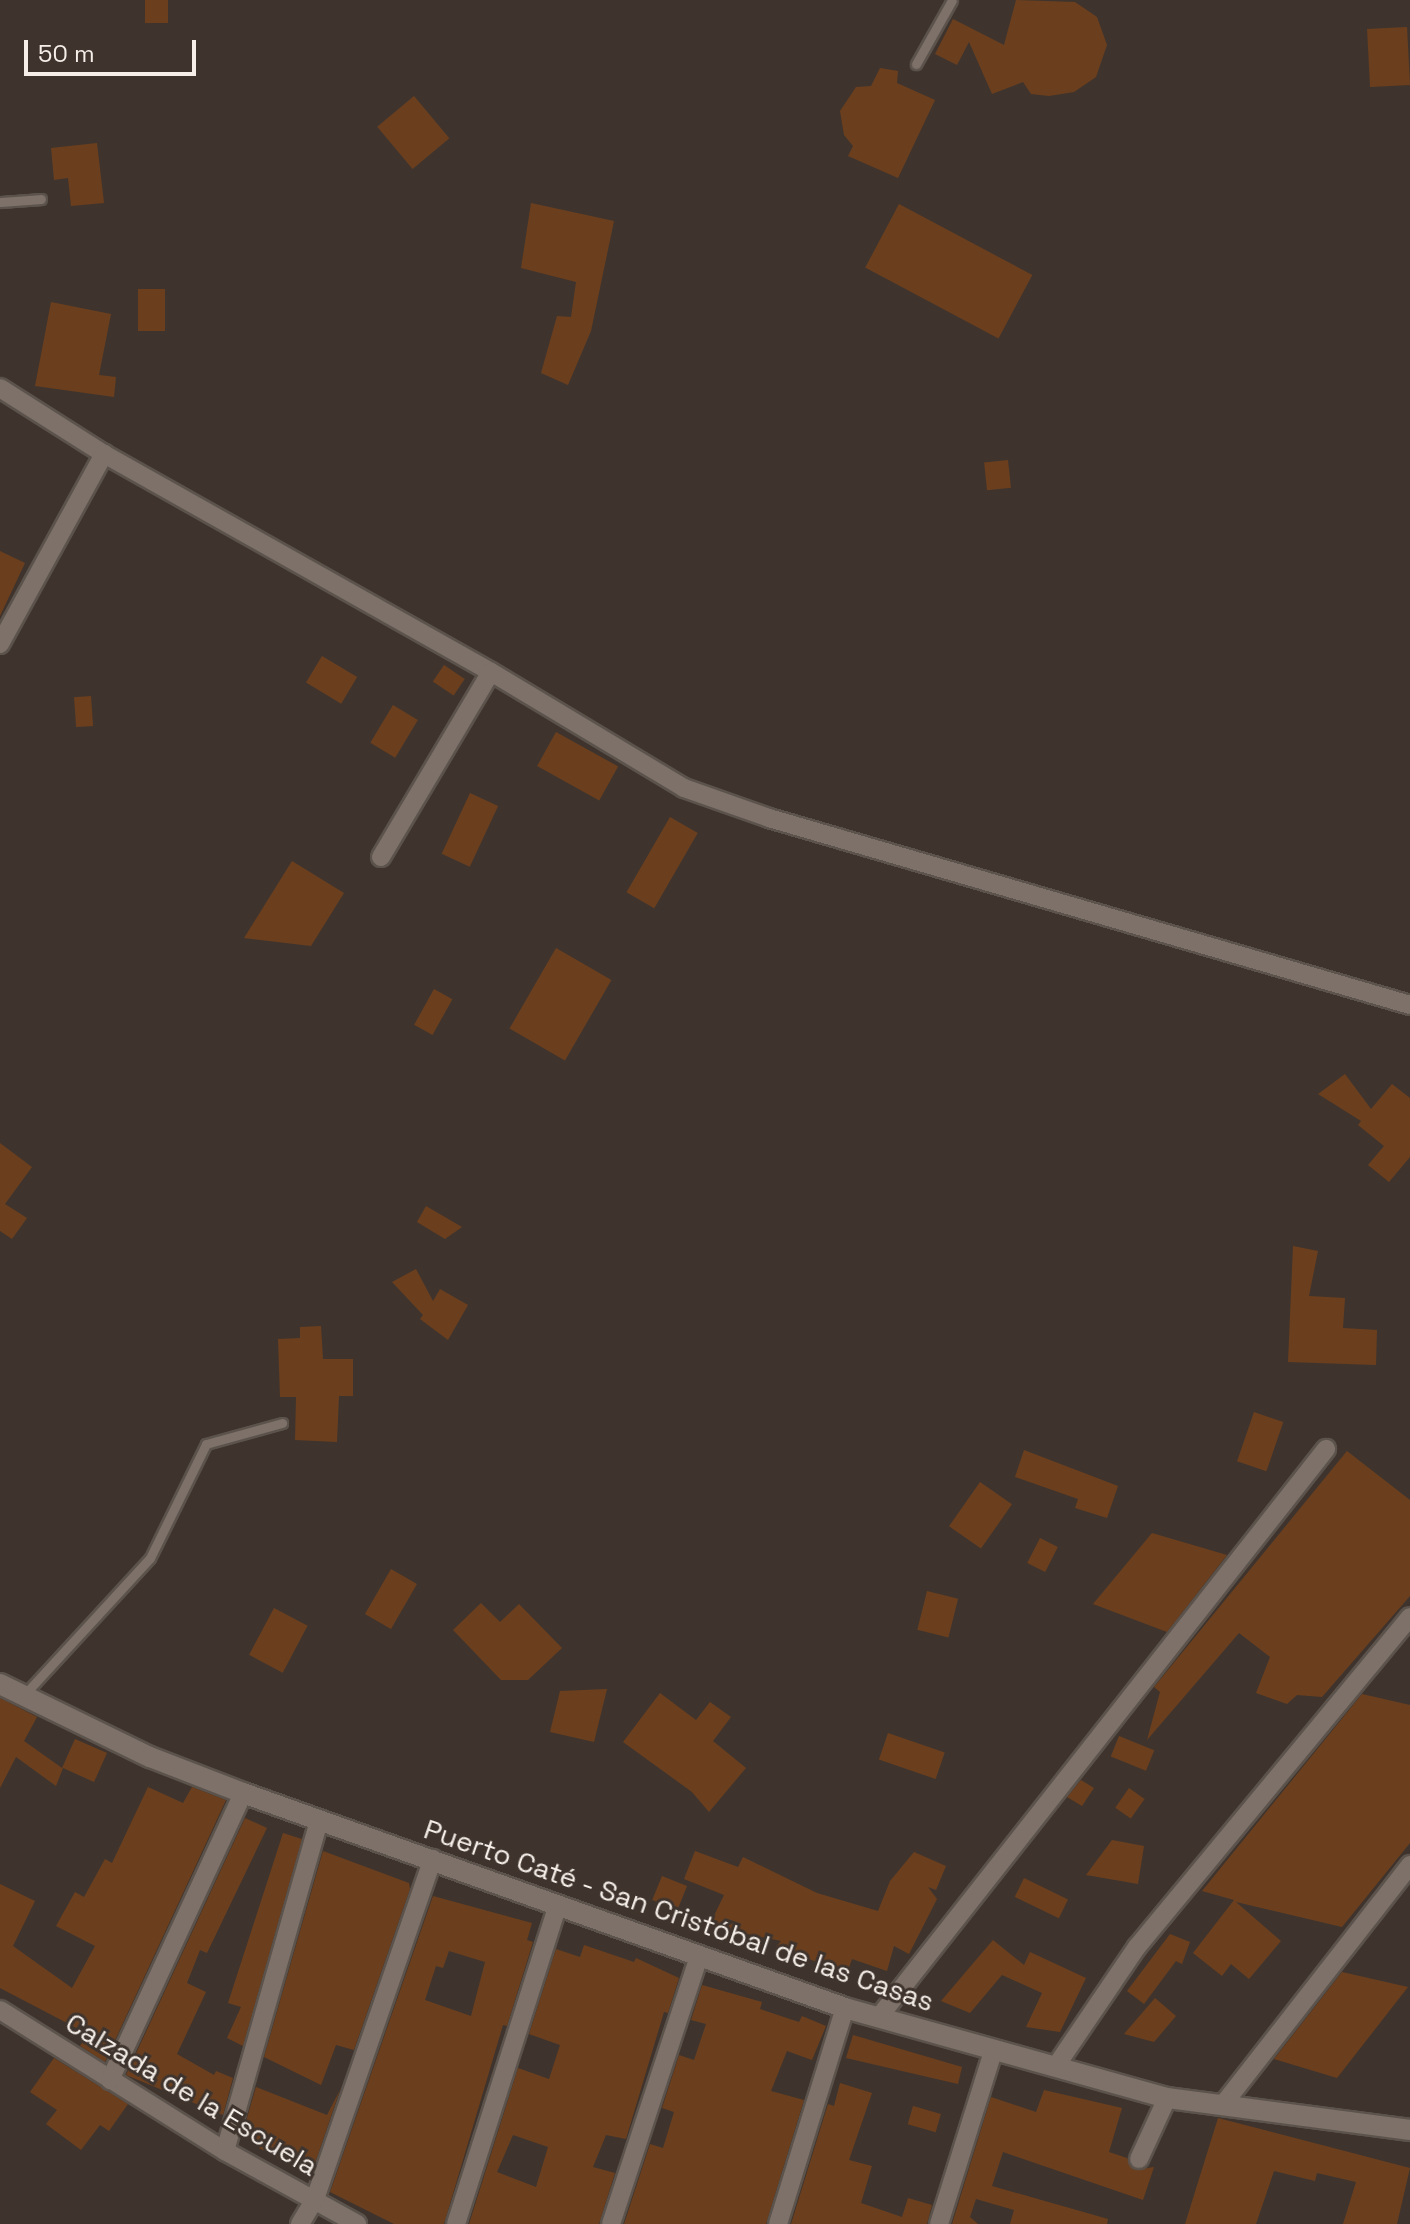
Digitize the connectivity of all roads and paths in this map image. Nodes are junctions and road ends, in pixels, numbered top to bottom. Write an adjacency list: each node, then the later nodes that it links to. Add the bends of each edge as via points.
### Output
1 (952, 0): 2 (lane)
2 (916, 64)
3 (41, 199): 4 (lane)
4 (0, 202)
5 (0, 388): 6 (street)
6 (104, 454): 7 (street); 8 (street)
7 (0, 644)
8 (491, 672): 9 (street); 10 (street, via 684,788 769,818)
9 (381, 857)
10 (1410, 1005)
11 (282, 1423): 15 (lane, via 206,1444 150,1558)
12 (1326, 1449): 24 (street)
13 (1410, 1617): 26 (street, via 1137,1947)
14 (0, 1684): 15 (main road, Puerto Caté - San Cristóbal de las Casas)
15 (22, 1698): 16 (main road, Puerto Caté - San Cristóbal de las Casas)
16 (243, 1793): 17 (main road, Puerto Caté - San Cristóbal de las Casas); 27 (street)
17 (319, 1822): 18 (main road, Puerto Caté - San Cristóbal de las Casas); 31 (street)
18 (433, 1859): 20 (main road, Puerto Caté - San Cristóbal de las Casas); 33 (street)
19 (1410, 1865): 29 (street)
20 (557, 1907): 21 (main road, Puerto Caté - San Cristóbal de las Casas); 36 (street)
21 (699, 1956): 22 (main road, Puerto Caté - San Cristóbal de las Casas); 37 (street)
22 (845, 2008): 24 (main road, Puerto Caté - San Cristóbal de las Casas); 38 (street)
23 (0, 2010): 27 (street, Calzada de la Escuela)
24 (879, 2017): 25 (main road, Puerto Caté - San Cristóbal de las Casas)
25 (994, 2049): 26 (main road, Puerto Caté - San Cristóbal de las Casas); 39 (street)
26 (1056, 2066): 28 (main road, Puerto Caté - San Cristóbal de las Casas)
27 (110, 2080): 31 (street, Calzada de la Escuela)
28 (1167, 2098): 29 (main road, Puerto Caté - San Cristóbal de las Casas); 32 (street)
29 (1225, 2102): 30 (main road, Puerto Caté - San Cristóbal de las Casas)
30 (1410, 2130)
31 (225, 2151): 33 (street, Calzada de la Escuela)
32 (1139, 2159)
33 (315, 2199): 34 (street); 35 (street, Calzada de la Escuela)
34 (300, 2224)
35 (357, 2224)
36 (456, 2224)
37 (611, 2224)
38 (778, 2224)
39 (939, 2224)

